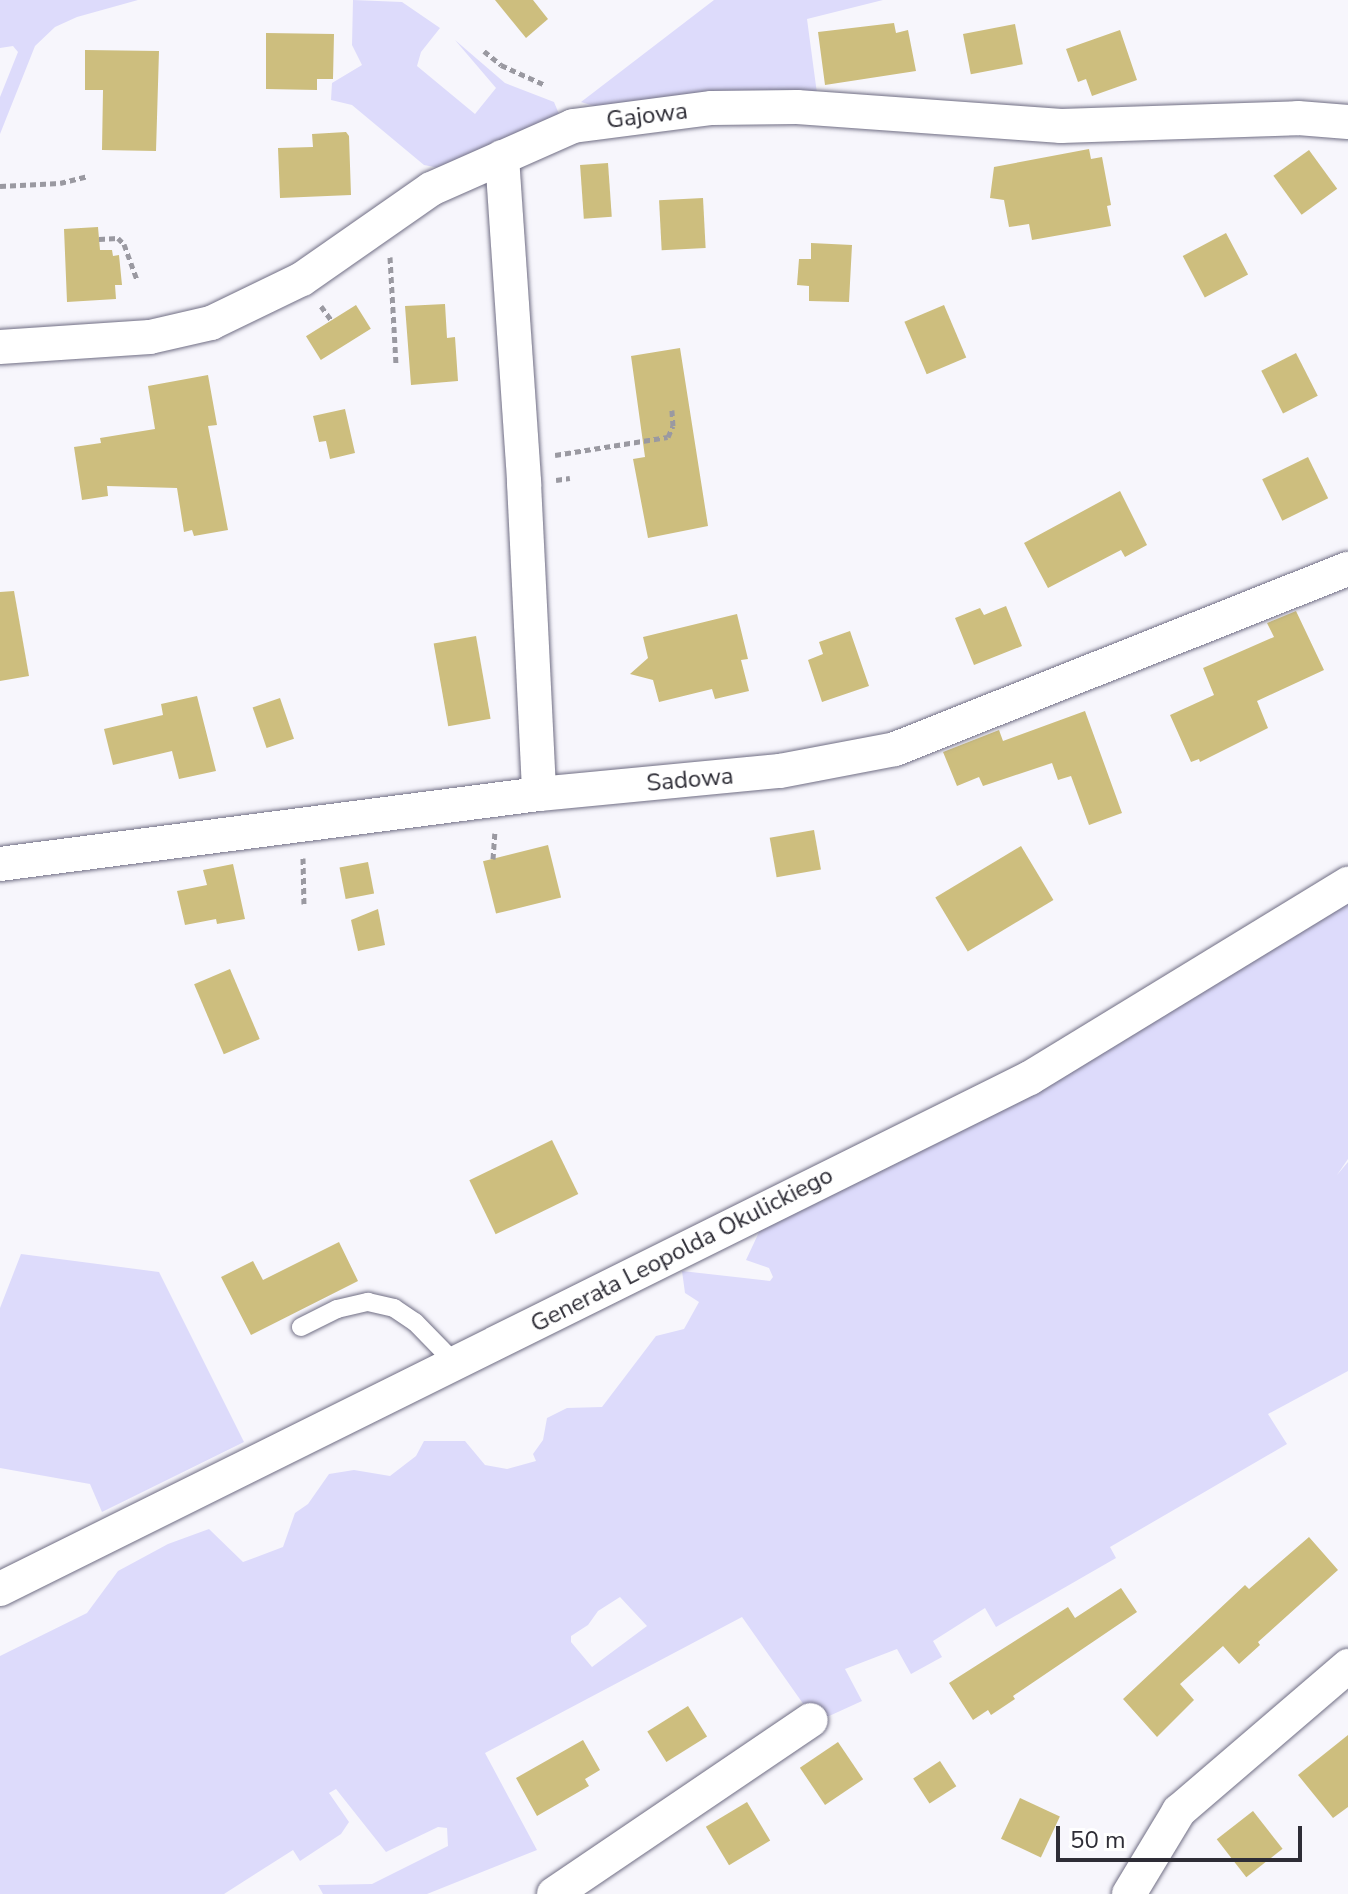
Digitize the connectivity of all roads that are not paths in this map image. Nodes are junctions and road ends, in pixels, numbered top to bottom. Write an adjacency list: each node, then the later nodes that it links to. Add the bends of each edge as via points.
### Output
1 (1348, 122): 2 (street, Gajowa, via 1298,118 1061,126 797,107 712,108 573,126)
2 (502, 157): 3 (street, Gajowa, via 450,178 302,279 211,323 150,337); 5 (street)
3 (0, 347)
4 (1348, 569): 5 (street, Sadowa, via 895,749 780,771)
5 (539, 794): 6 (street, Sadowa, via 151,851)
6 (0, 864)
7 (1348, 884): 9 (street, Generała Leopolda Okulickiego, via 1030,1078)
8 (301, 1327): 9 (lane, via 337,1309 368,1302 394,1308)
9 (456, 1364): 10 (street, Generała Leopolda Okulickiego)
10 (0, 1589)
11 (1348, 1666): 14 (street, via 1179,1811)
12 (811, 1720): 13 (street)
13 (554, 1894)
14 (1129, 1894)

